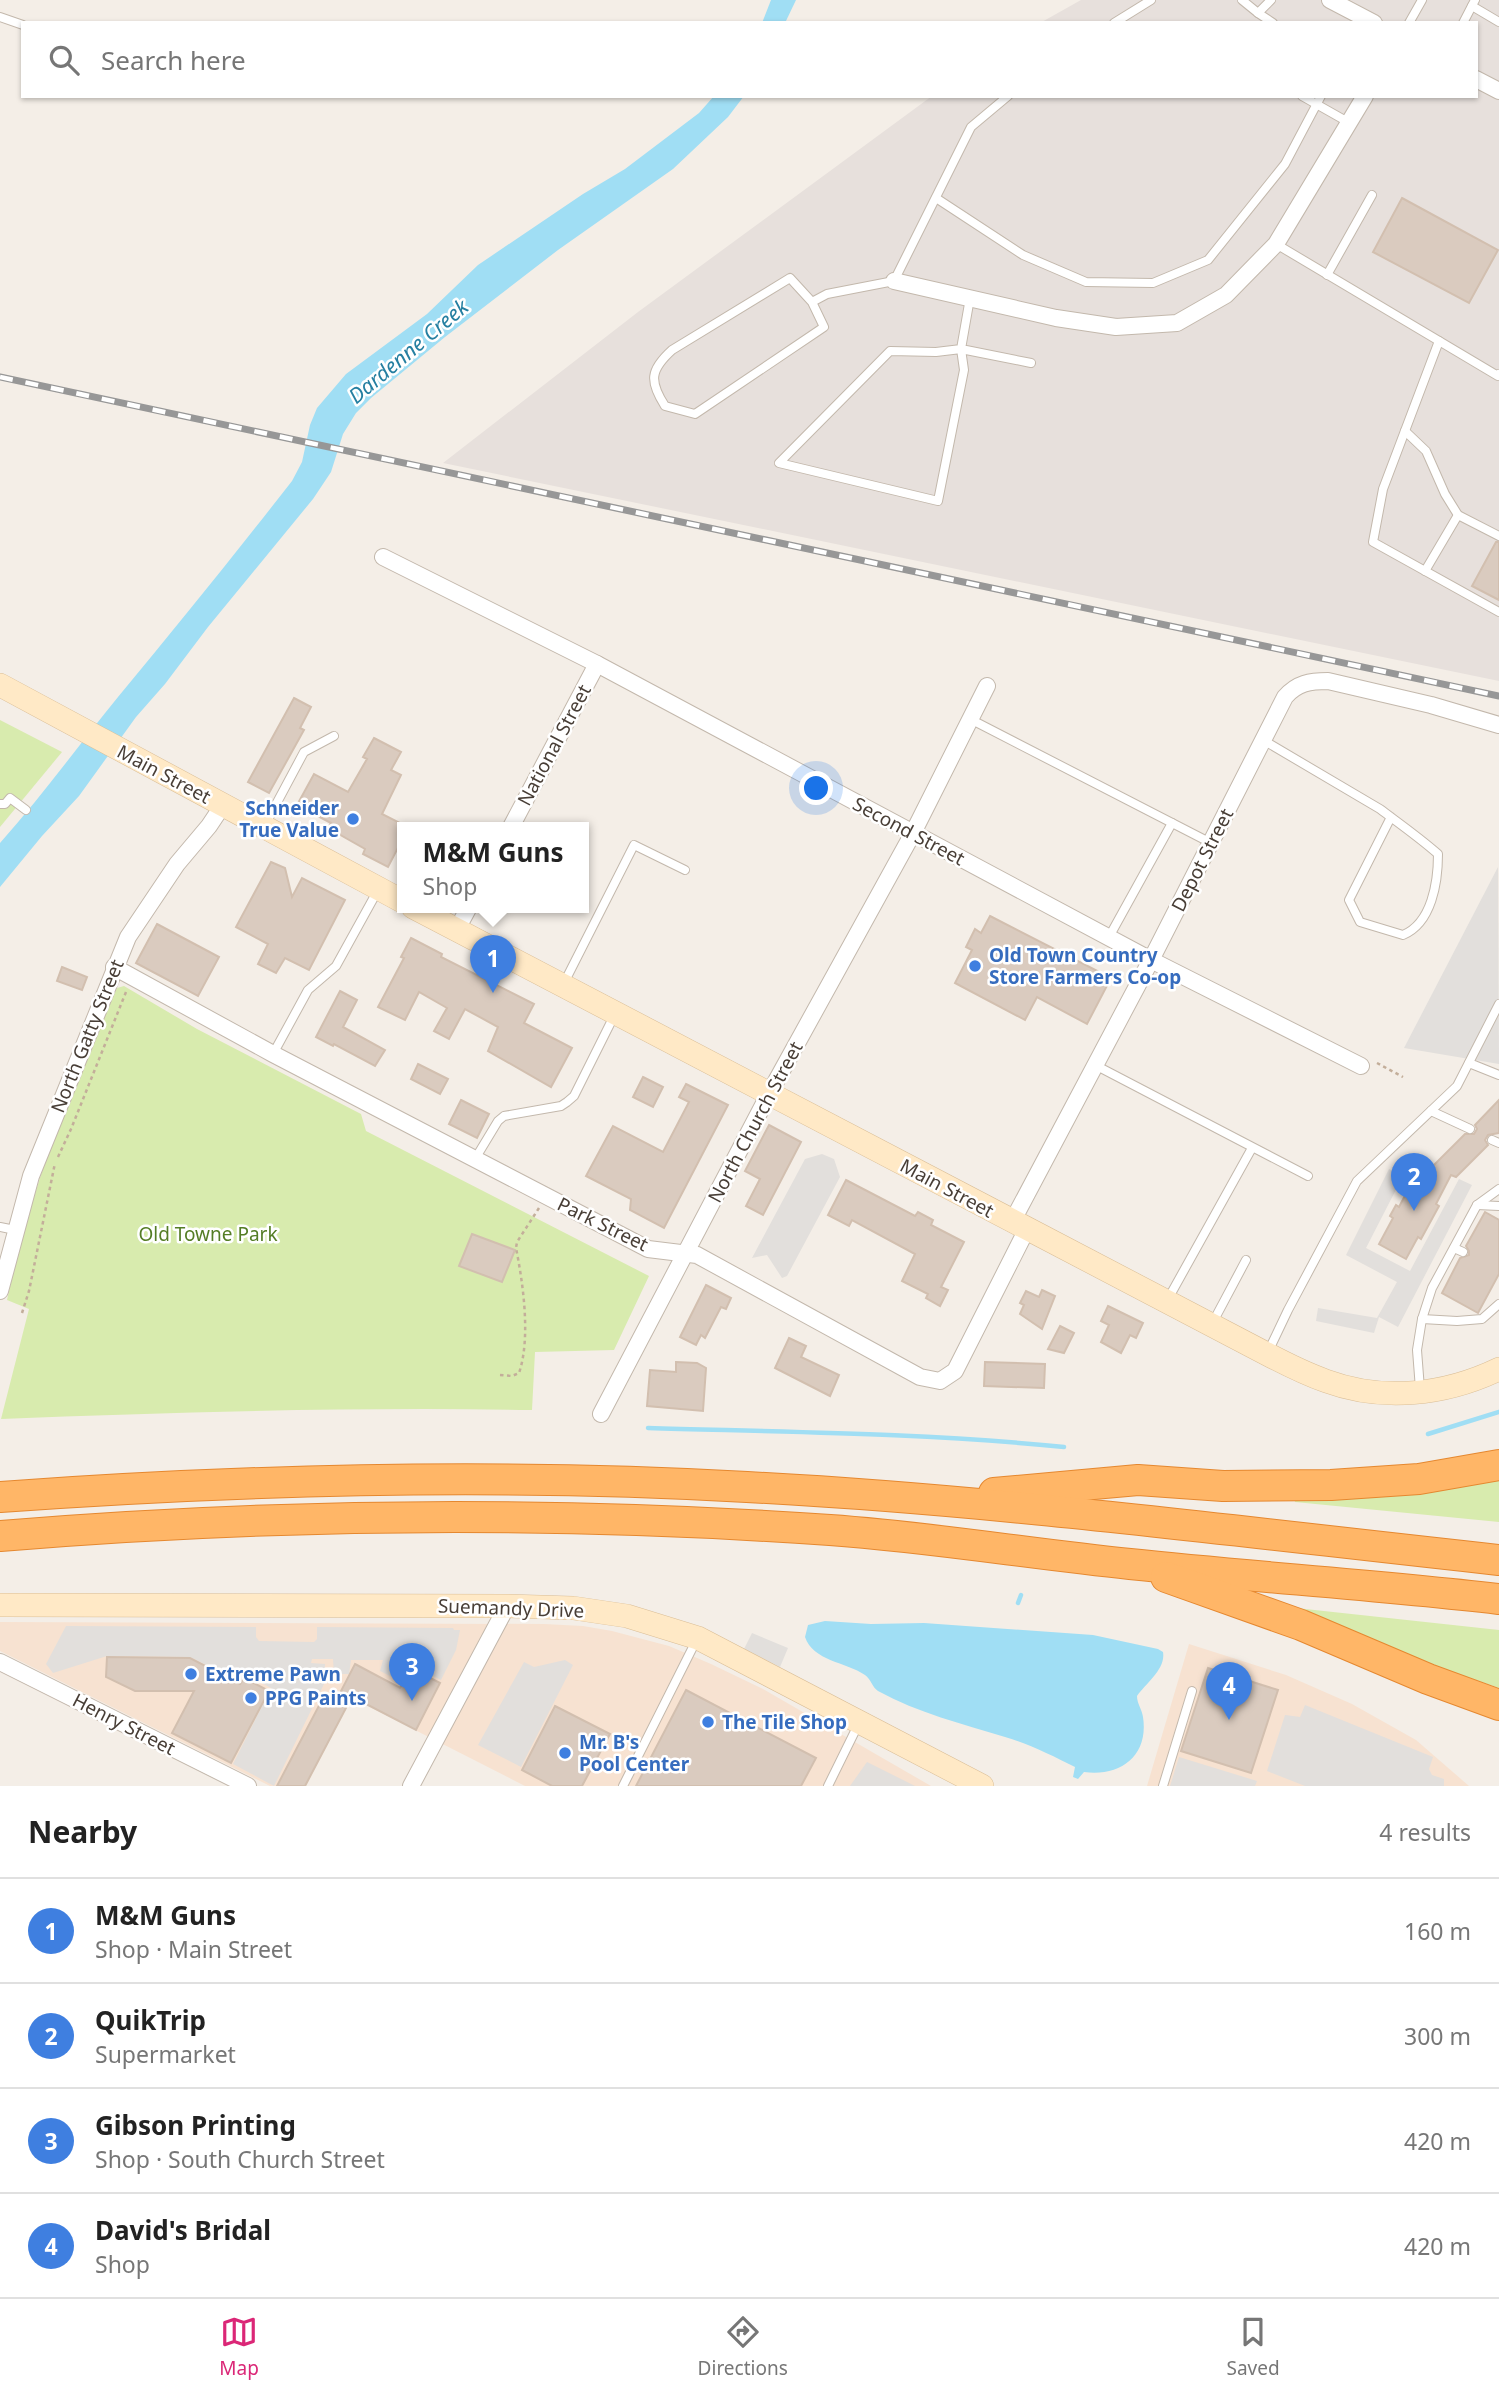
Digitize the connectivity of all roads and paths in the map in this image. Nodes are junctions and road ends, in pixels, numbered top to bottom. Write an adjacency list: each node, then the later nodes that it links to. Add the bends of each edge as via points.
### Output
1 (1151, 0): 9 (lane)
2 (1242, 0): 7 (lane)
3 (1271, 0): 7 (lane)
4 (1330, 0): 11 (street)
5 (1422, 0): 12 (lane)
6 (1473, 3): 13 (lane); 14 (lane)
7 (1258, 13): 10 (lane)
8 (0, 17): 15 (lane)
9 (1117, 21)
10 (1270, 21)
11 (1370, 21)
12 (1410, 21)
13 (1464, 21)
14 (1499, 22)
15 (21, 24)
16 (1478, 80): 17 (street)
17 (1499, 90)
18 (1006, 98): 23 (lane, via 971,127)
19 (1364, 98): 21 (street)
20 (1319, 100): 21 (lane); 23 (lane, via 1285,164 1208,260 1153,283 1086,282 1023,255)
21 (1348, 122): 24 (street)
22 (1372, 195): 25 (lane)
23 (936, 198): 26 (lane)
24 (1276, 244): 25 (lane); 27 (street, via 1226,295 1177,323 1116,327)
25 (1327, 275): 29 (lane)
26 (894, 281): 27 (street); 28 (lane)
27 (970, 299): 30 (lane)
28 (812, 302): 28 (lane, via 790,278 672,350 656,364 656,394 664,406 695,414 824,327)
29 (1439, 341): 32 (lane); 33 (lane)
30 (961, 349): 30 (lane, via 890,351 779,463 938,501 964,370); 31 (lane)
31 (1031, 363)
32 (1499, 376)
33 (1405, 431): 34 (lane, via 1426,451); 37 (lane, via 1383,489 1373,542)
34 (1458, 515): 35 (lane); 37 (lane)
35 (1499, 536)
36 (383, 557): 39 (street, Second Street)
37 (1425, 571): 38 (lane)
38 (1499, 612)
39 (597, 664): 50 (street, National Street); 53 (street, Second Street)
40 (987, 686): 42 (street, North Church Street)
41 (10, 691): 47 (street, Main Street)
42 (970, 719): 51 (lane); 53 (street, North Church Street)
43 (1499, 725): 45 (street, Depot Street, via 1407,699 1314,681 1285,697)
44 (334, 736): 52 (lane, via 304,752)
45 (1263, 740): 49 (lane); 54 (street, Depot Street)
46 (0, 804): 48 (lane, via 10,799)
47 (223, 805): 52 (street, Main Street); 63 (street, North Gatty Street, via 145,909)
48 (26, 810)
49 (1391, 817): 49 (lane, via 1438,854 1434,897 1414,931 1403,935 1360,922 1349,900)
50 (514, 822)
51 (1172, 824): 54 (lane); 61 (lane)
52 (264, 827): 56 (street, Main Street)
53 (913, 832): 61 (street, Second Street); 74 (street, North Church Street)
54 (1210, 843): 62 (street, Depot Street)
55 (685, 870): 65 (lane, via 634,845)
56 (379, 889): 57 (street, Main Street); 68 (lane, via 336,966 308,990)
57 (397, 898)
58 (424, 913): 60 (street, Main Street)
59 (466, 913): 60 (street)
60 (456, 931): 65 (street, Main Street)
61 (1109, 937): 62 (street, Second Street)
62 (1151, 960): 70 (street, Second Street); 71 (street, Depot Street)
63 (114, 968): 64 (street, Park Street); 85 (street, North Gatty Street)
64 (132, 977): 68 (street, Park Street); 93 (path, via 55,1162)
65 (562, 986): 67 (street, Main Street)
66 (1499, 1003): 69 (lane)
67 (615, 1014): 74 (street, Main Street); 78 (lane, via 574,1096 561,1106 504,1116)
68 (273, 1054): 78 (street, Park Street)
69 (1469, 1063): 72 (lane); 75 (lane, via 1457,1087)
70 (1367, 1064): 73 (path)
71 (1095, 1065): 77 (lane); 84 (street, Depot Street)
72 (1499, 1075)
73 (1403, 1077)
74 (769, 1094): 84 (street, Main Street); 88 (street, North Church Street)
75 (1431, 1111): 76 (lane); 96 (lane, via 1357,1181)
76 (1470, 1129)
77 (1252, 1148): 79 (lane); 91 (lane)
78 (475, 1159): 81 (street, Park Street)
79 (1308, 1177)
80 (1499, 1189): 82 (lane)
81 (546, 1196): 88 (street, Park Street, via 648,1250); 98 (path, via 516,1248 524,1320 522,1364 519,1373)
82 (1476, 1205): 83 (lane); 86 (lane)
83 (1499, 1206)
84 (1019, 1225): 88 (street, Park Street, via 955,1371 940,1381 920,1377 697,1255); 91 (street, Main Street)
85 (8, 1228): 90 (street, North Gatty Street)
86 (1454, 1248): 87 (lane); 94 (lane, via 1432,1288)
87 (1463, 1252)
88 (684, 1254): 100 (street, North Church Street)
89 (1245, 1260): 95 (lane)
90 (0, 1291)
91 (1167, 1302): 95 (street, Main Street)
92 (1499, 1304): 94 (lane, via 1482,1319)
93 (22, 1313)
94 (1422, 1319): 99 (lane, via 1417,1350)
95 (1211, 1325): 96 (street, Main Street)
96 (1267, 1354): 99 (street, Main Street, via 1348,1388 1393,1394)
97 (1499, 1369): 99 (street, Main Street, via 1468,1382)
98 (500, 1375)
99 (1421, 1392)
100 (601, 1414)
101 (1499, 1465): 103 (highway, via 1419,1479 1343,1484 1223,1486 1138,1480)
102 (0, 1497): 103 (highway, via 253,1483 486,1479 674,1483)
103 (929, 1499): 105 (highway)
104 (0, 1536): 106 (highway, via 302,1519 653,1521 915,1537)
105 (1499, 1560)
106 (1129, 1564): 107 (highway); 113 (highway, via 1278,1616)
107 (1499, 1599)
108 (0, 1605): 109 (street, Suemandy Drive)
109 (507, 1606): 110 (street, Suemandy Drive, via 627,1616); 116 (street)
110 (698, 1638): 114 (street, Suemandy Drive); 117 (lane)
111 (0, 1662): 115 (street, Henry Street)
112 (1192, 1691): 120 (lane)
113 (1499, 1705)
114 (860, 1721): 118 (lane); 119 (street, Suemandy Drive)
115 (248, 1786)
116 (411, 1786)
117 (623, 1786)
118 (828, 1786)
119 (982, 1786)
120 (1163, 1786)

